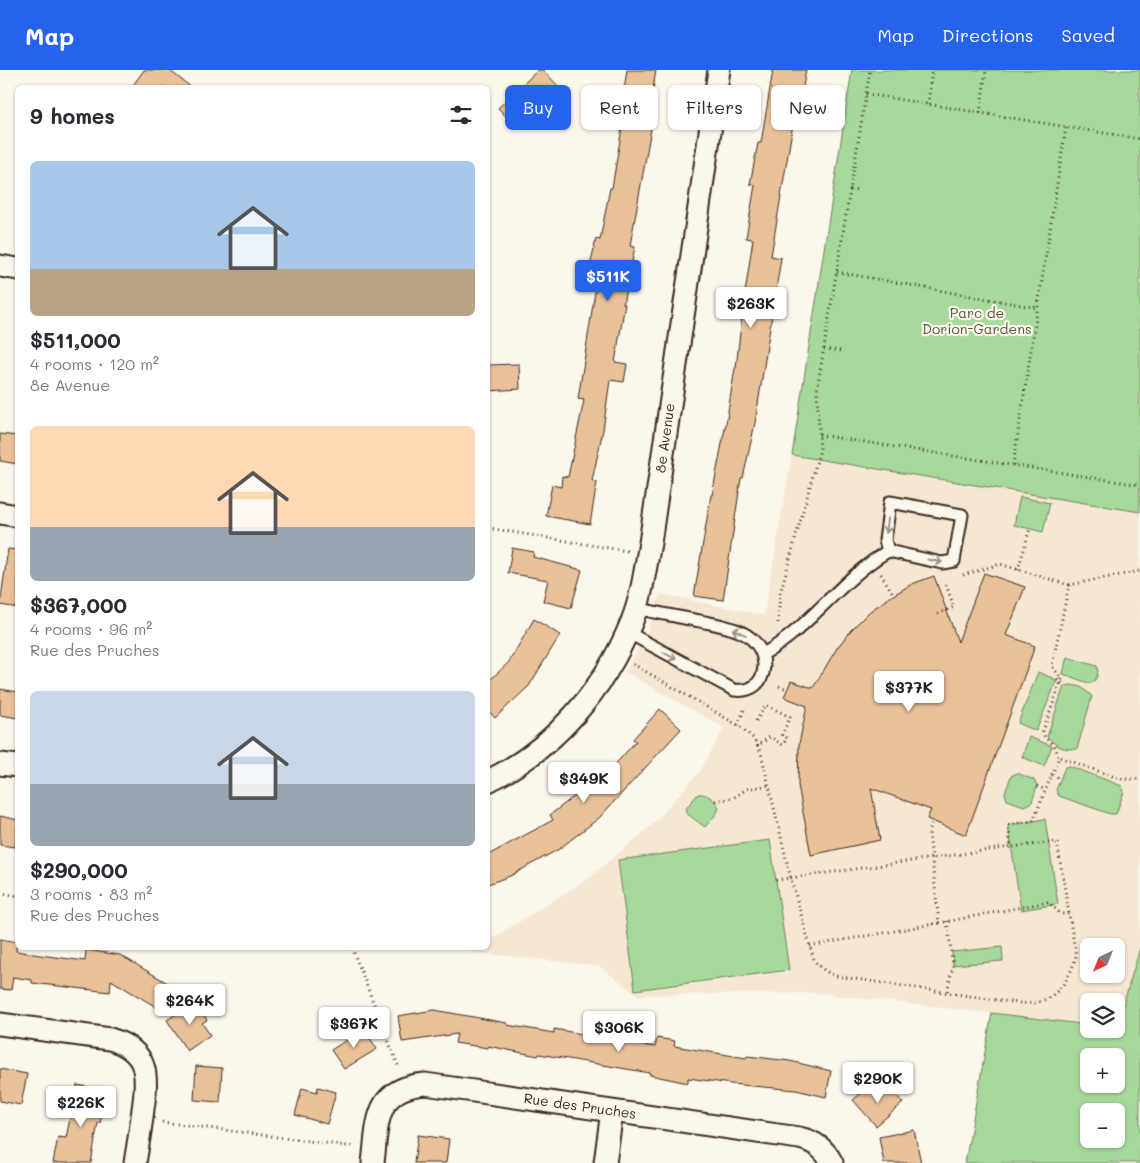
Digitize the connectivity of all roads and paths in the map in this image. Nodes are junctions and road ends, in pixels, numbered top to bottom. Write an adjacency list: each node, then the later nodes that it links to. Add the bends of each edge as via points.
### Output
1 (719, 70): 34 (street, 8e Avenue, via 650,543)
2 (870, 70): 5 (path)
3 (932, 70): 6 (path)
4 (986, 70): 7 (path)
5 (866, 94): 6 (path); 10 (path)
6 (928, 104): 7 (path)
7 (980, 113): 8 (path)
8 (1066, 127): 9 (path); 15 (path)
9 (1140, 139)
10 (850, 189): 11 (path); 14 (path)
11 (860, 190)
12 (0, 266): 13 (street)
13 (15, 268)
14 (837, 272): 15 (path); 16 (path)
15 (1038, 308): 19 (path)
16 (824, 349): 17 (path); 18 (path, via 817,390)
17 (841, 351)
18 (819, 435): 19 (path); 36 (path, via 820,450 780,594)
19 (1013, 465): 20 (path)
20 (1140, 485)
21 (0, 513): 22 (street)
22 (15, 516)
23 (490, 528): 26 (path)
24 (1030, 528): 28 (path)
25 (888, 551): 25 (lane, one-way to 25, via 942,563 954,561 962,515 890,502 884,540); 38 (lane, via 843,585 793,633)
26 (632, 552)
27 (983, 568): 28 (path, via 1000,564)
28 (1018, 570): 32 (path)
29 (1140, 571): 32 (path)
30 (882, 574): 33 (path)
31 (945, 582): 35 (path, via 954,607)
32 (1069, 585): 46 (path, via 1052,666 1062,679 1044,731 1045,738 1054,745)
33 (894, 595)
34 (636, 608): 37 (street, 8e Avenue); 38 (lane, one-way to 34, via 755,641 734,629)
35 (938, 614)
36 (778, 623)
37 (627, 632): 38 (lane, one-way to 38, via 734,690 746,690 757,682 764,667); 52 (street, 8e Avenue, via 603,676 580,708 518,765)
38 (762, 654)
39 (629, 661): 44 (path)
40 (779, 686): 41 (path)
41 (787, 689)
42 (744, 710): 44 (path)
43 (756, 721): 45 (path, via 766,705 790,717 782,735 787,738 783,745 770,737)
44 (738, 725): 45 (path)
45 (758, 746): 53 (path)
46 (1059, 756): 49 (path); 51 (path, via 1120,779)
47 (0, 764): 48 (street)
48 (15, 766)
49 (1052, 775): 50 (path); 55 (path)
50 (1060, 779)
51 (1140, 779)
52 (490, 781)
53 (769, 785): 56 (path); 60 (path)
54 (1037, 786): 55 (path)
55 (1046, 790): 58 (path, via 1033,821 1008,825)
56 (715, 801)
57 (932, 821): 59 (path, via 929,832)
58 (1011, 847): 59 (path); 64 (path, via 1057,842)
59 (932, 858): 60 (path); 66 (path)
60 (791, 879): 61 (path); 67 (path)
61 (776, 880)
62 (0, 893): 63 (path)
63 (15, 896)
64 (1070, 914): 65 (path, via 1061,914 1048,902); 69 (path, via 1076,956 1073,968 1068,978 1041,1002 1010,1002)
65 (947, 921): 66 (path); 69 (path, via 953,965)
66 (939, 923): 67 (path)
67 (810, 946): 69 (path, via 819,967 836,976)
68 (353, 950): 71 (path)
69 (947, 993)
70 (0, 1024): 75 (street, via 110,1039 135,1052 144,1067 146,1082)
71 (402, 1073)
72 (612, 1111): 76 (street, Rue des Pruches, via 416,1085 397,1091 380,1112); 77 (street); 78 (street, Rue des Pruches, via 808,1140 823,1150)
73 (160, 1121): 74 (path)
74 (357, 1147)
75 (135, 1163)
76 (373, 1163)
77 (605, 1163)
78 (832, 1163)

